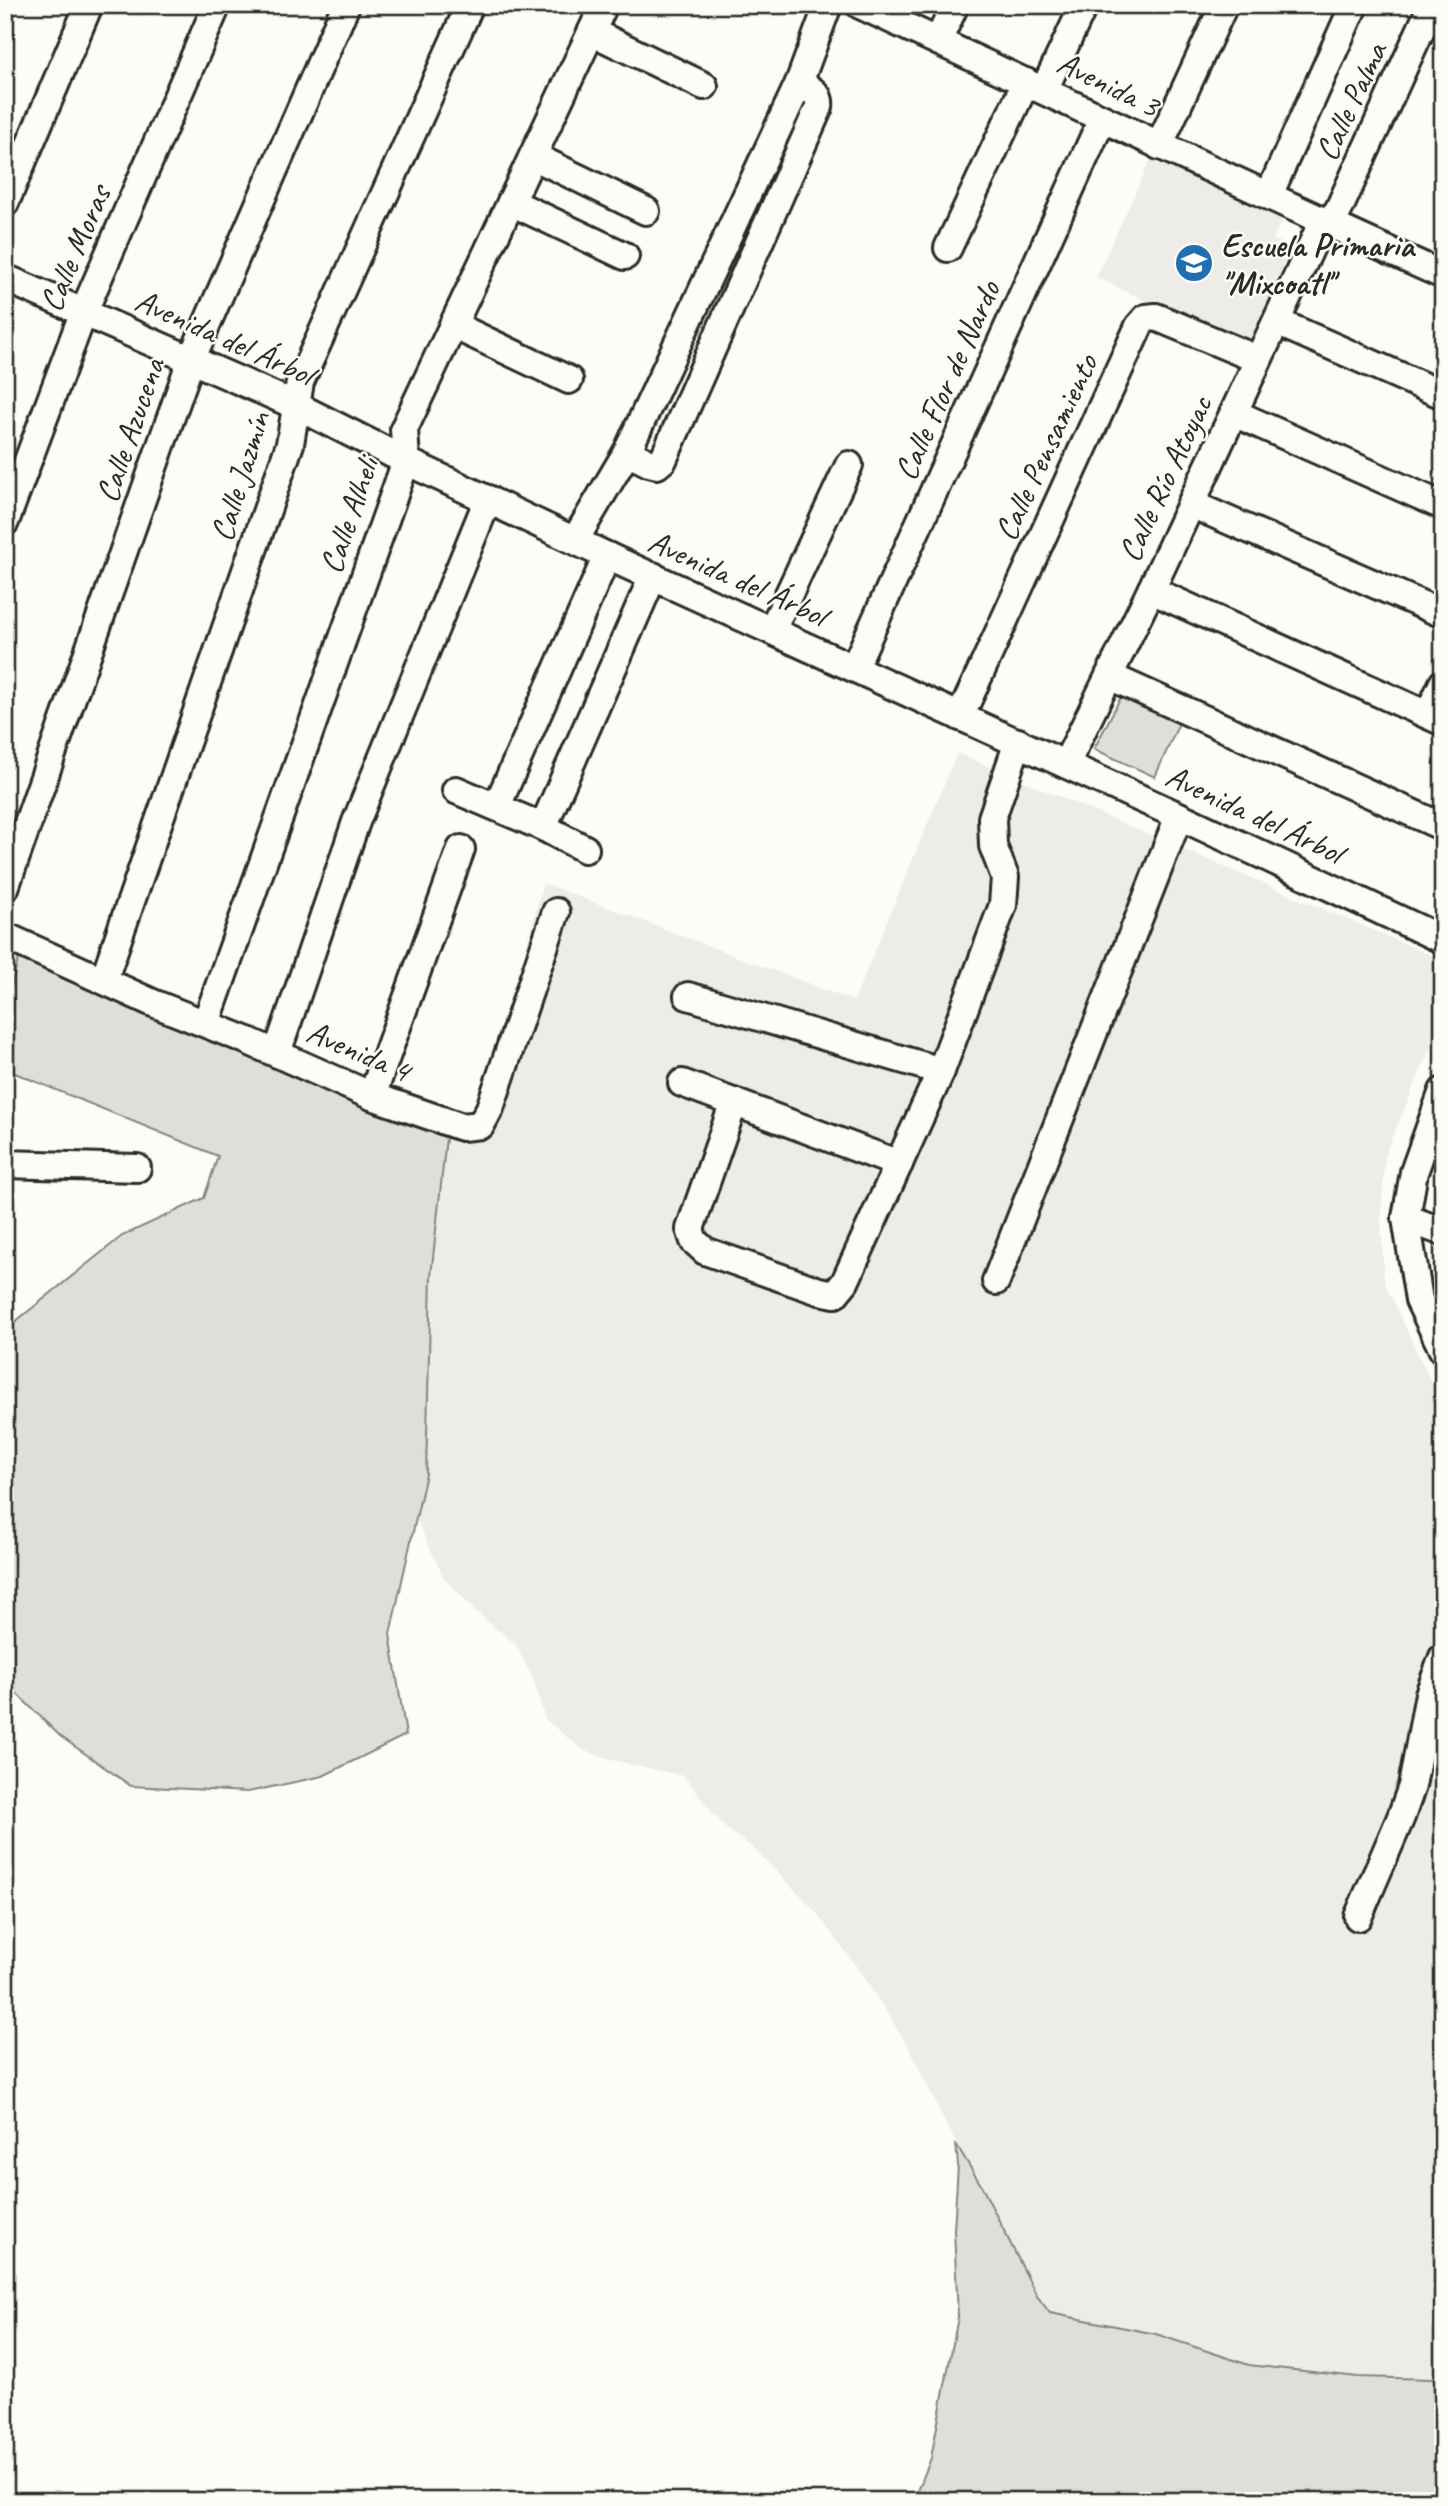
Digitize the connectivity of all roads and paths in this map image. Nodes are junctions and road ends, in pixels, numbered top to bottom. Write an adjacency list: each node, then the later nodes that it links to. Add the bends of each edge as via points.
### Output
1 (89, 5): 22 (street)
2 (217, 5): 30 (street, Calle Moras)
3 (346, 5): 34 (street, Calle Azucena)
4 (470, 5): 37 (street, Calle Jazmín, via 300,382)
5 (604, 5): 13 (street, Calle Alheli)
6 (828, 5): 15 (street)
7 (860, 5): 14 (street, Avenida 3)
8 (955, 5): 14 (street)
9 (1084, 5): 17 (street)
10 (1224, 5): 19 (street)
11 (1354, 5): 21 (street)
12 (1432, 5): 25 (street, Calle Palma, via 1338,211)
13 (592, 32): 16 (street); 20 (street, Calle Alheli)
14 (938, 41): 17 (street, Avenida 3)
15 (799, 83): 39 (street); 39 (street, via 816,93 819,107 663,460 657,465)
16 (704, 86)
17 (1035, 86): 18 (street, Avenida 3); 26 (street)
18 (1101, 120): 19 (street, Avenida 3); 52 (street, Calle Flor de Nardo)
19 (1159, 146): 21 (street, Avenida 3)
20 (533, 156): 23 (street, Calle Alheli); 24 (street)
21 (1269, 194): 25 (street, Avenida 3)
22 (5, 202)
23 (511, 202): 27 (street); 32 (street, Calle Alheli)
24 (646, 211)
25 (1327, 223): 28 (street, Avenida 3); 31 (street, Calle Río Atoyac, via 1317,234)
26 (948, 248)
27 (625, 256)
28 (1443, 275)
29 (5, 278): 30 (street, Avenida del Árbol)
30 (84, 311): 34 (street, Avenida del Árbol); 45 (street, Calle Moras)
31 (1277, 323): 33 (street, Calle Río Atoyac); 36 (street)
32 (453, 325): 35 (street); 40 (street, Calle Alheli, via 404,429)
33 (1257, 359): 38 (street, Calle Río Atoyac); 55 (street, Calle Pensamiento, via 1156,317 1146,318 1139,326)
34 (191, 360): 37 (street, Avenida del Árbol); 66 (street, Calle Azucena)
35 (569, 380)
36 (1443, 396)
37 (297, 406): 40 (street, Avenida del Árbol); 70 (street, Calle Jazmín, via 290,444)
38 (1234, 414): 43 (street, Calle Río Atoyac); 44 (street)
39 (627, 452): 46 (street)
40 (406, 461): 42 (street, Avenida del Árbol); 72 (street, Calle Alheli)
41 (849, 465): 51 (street)
42 (488, 499): 46 (street, Avenida del Árbol); 73 (street, via 356,822)
43 (1191, 504): 49 (street, Calle Río Atoyac); 50 (street)
44 (1443, 506)
45 (5, 522)
46 (575, 540): 47 (street, Avenida del Árbol)
47 (607, 556): 48 (street, Avenida del Árbol); 60 (street)
48 (653, 576): 51 (street, Avenida del Árbol); 62 (street)
49 (1151, 590): 53 (street, Calle Río Atoyac); 56 (street)
50 (1443, 614)
51 (772, 630): 52 (street, Avenida del Árbol)
52 (854, 668): 55 (street, Avenida del Árbol)
53 (1109, 676): 58 (street, Calle Río Atoyac); 63 (street)
54 (1443, 683): 56 (street)
55 (960, 717): 57 (street, Avenida del Árbol)
56 (1435, 719)
57 (1018, 743): 58 (street, Avenida del Árbol); 74 (street, via 992,818 993,846 1005,877 1003,905)
58 (1066, 764): 61 (street, Avenida del Árbol)
59 (456, 790): 60 (street)
60 (497, 806): 62 (street)
61 (1179, 816): 69 (street, Avenida del Árbol); 84 (street)
62 (543, 827): 65 (street)
63 (1443, 827)
64 (461, 849): 77 (street)
65 (585, 849)
66 (5, 888)
67 (556, 912): 77 (street, Avenida 4, via 481,1125 462,1127)
68 (5, 936): 70 (street, Avenida 4)
69 (1443, 940)
70 (104, 979): 72 (street, Avenida 4)
71 (688, 996): 74 (street)
72 (206, 1023): 73 (street, Avenida 4)
73 (277, 1053): 77 (street, Avenida 4)
74 (940, 1072): 80 (street)
75 (682, 1083): 78 (street)
76 (1443, 1091): 82 (street, via 1414,1172)
77 (372, 1096)
78 (734, 1102): 80 (street); 80 (street, via 690,1229 705,1251 835,1294 845,1282)
79 (5, 1164): 81 (street)
80 (899, 1164)
81 (137, 1168)
82 (1406, 1218): 83 (street); 85 (street, via 1419,1300)
83 (1443, 1232)
84 (996, 1281)
85 (1443, 1350)
86 (1443, 1657): 87 (street, via 1429,1694 1412,1786)
87 (1358, 1917)

